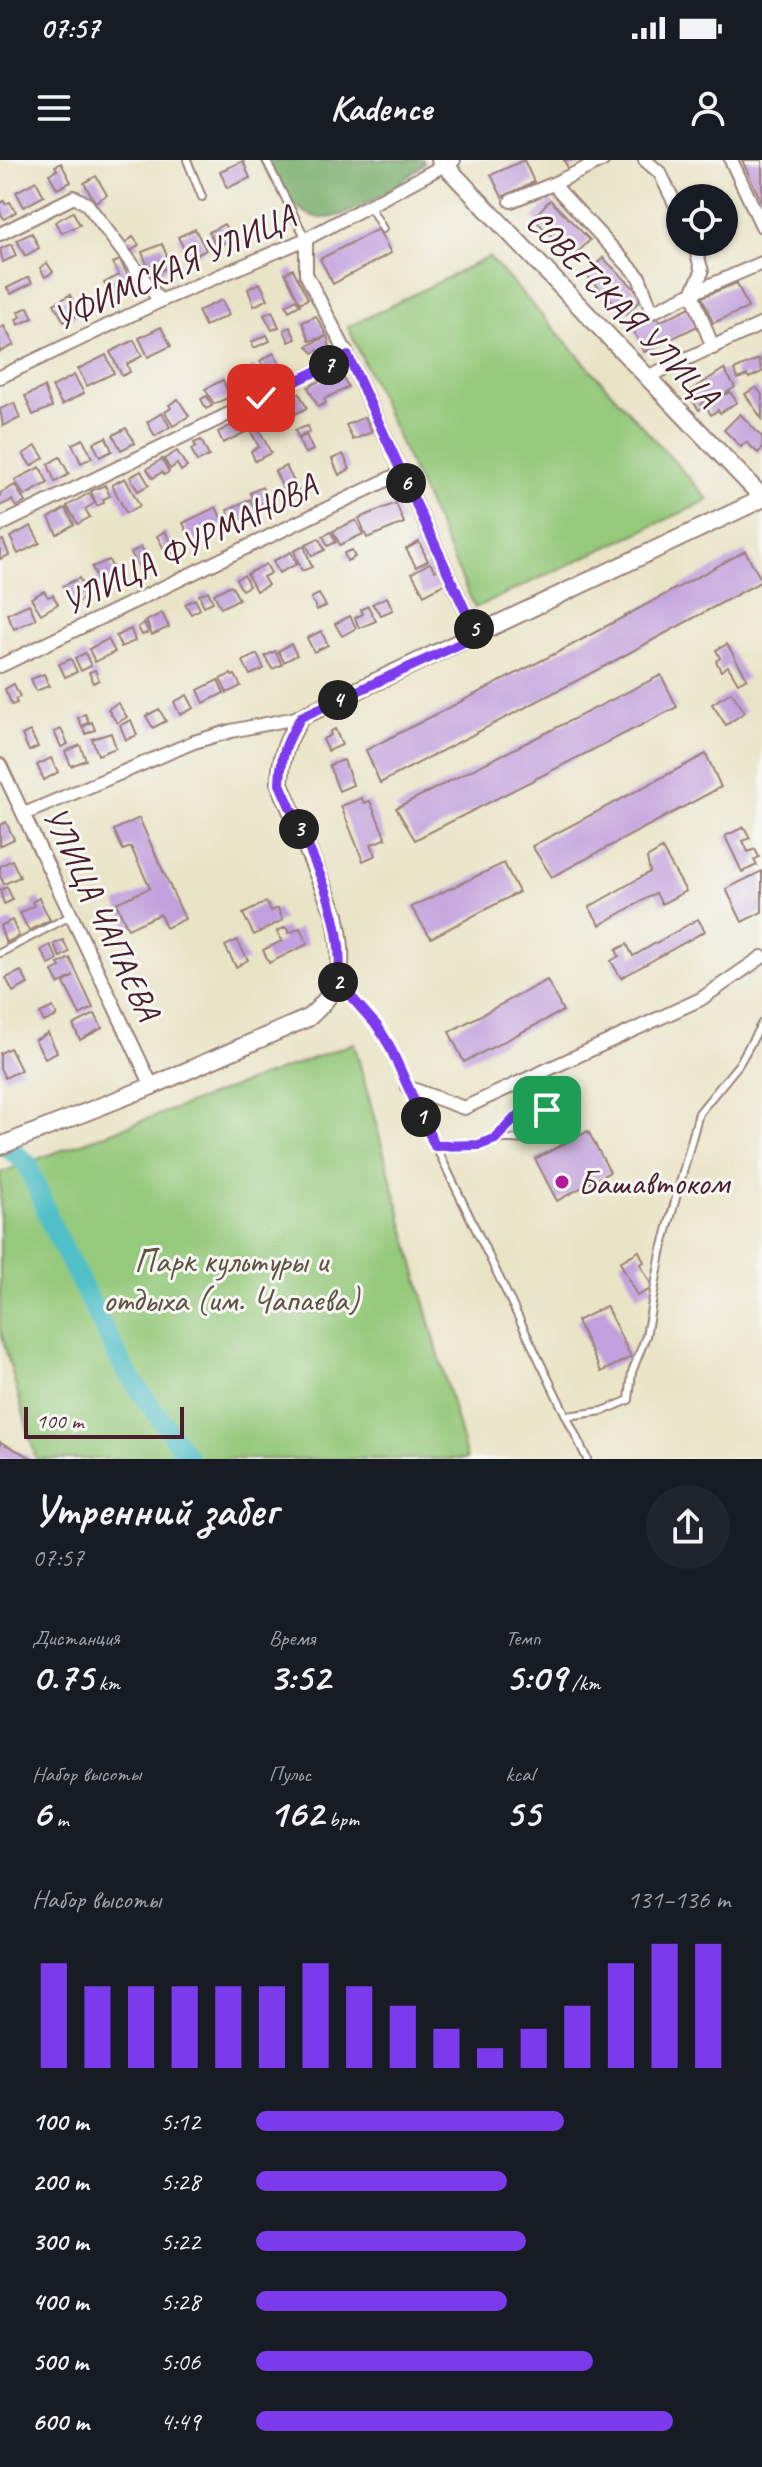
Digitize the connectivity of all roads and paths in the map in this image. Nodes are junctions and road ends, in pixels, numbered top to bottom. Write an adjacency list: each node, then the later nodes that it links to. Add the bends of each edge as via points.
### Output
1 (187, 160): 9 (lane)
2 (266, 160): 15 (lane)
3 (603, 160): 7 (street)
4 (645, 160): 8 (street)
5 (731, 160): 12 (street)
6 (446, 162): 11 (street, УФИМСКАЯ УЛИЦА); 24 (main road, СОВЕТСКАЯ УЛИЦА)
7 (553, 184): 10 (street); 18 (street, via 639,277 652,312)
8 (666, 185)
9 (202, 197)
10 (511, 201)
11 (369, 205): 13 (lane); 15 (street, УФИМСКАЯ УЛИЦА)
12 (762, 226)
13 (383, 229)
14 (0, 234): 19 (street, via 74,197 87,204)
15 (306, 239): 19 (street, УФИМСКАЯ УЛИЦА); 22 (street, via 306,274)
16 (698, 256): 18 (street, via 702,272)
17 (762, 263): 18 (street)
18 (692, 293): 21 (street)
19 (160, 301): 23 (street, УФИМСКАЯ УЛИЦА)
20 (762, 324): 21 (street)
21 (713, 348): 24 (street)
22 (348, 356): 25 (street); 27 (street)
23 (0, 377)
24 (647, 377): 26 (main road, СОВЕТСКАЯ УЛИЦА)
25 (401, 473): 28 (street); 29 (street, УЛИЦА ФУРМАНОВА)
26 (762, 498): 28 (main road)
27 (0, 525)
28 (477, 636): 30 (main road)
29 (0, 666)
30 (301, 717): 32 (street, via 194,742); 36 (main road, via 287,741 280,784 335,915)
31 (0, 765): 32 (street, УЛИЦА ЧАПАЕВА)
32 (24, 814): 33 (street, УЛИЦА ЧАПАЕВА)
33 (72, 915): 34 (lane); 38 (street, УЛИЦА ЧАПАЕВА)
34 (0, 953)
35 (762, 957): 39 (street, via 701,999 464,1108)
36 (338, 982): 38 (main road, via 325,1004 308,1018); 39 (lane, via 378,1027)
37 (762, 1023): 43 (lane, via 739,1064 699,1113 629,1400 603,1411)
38 (152, 1086): 41 (main road)
39 (407, 1087): 42 (lane)
40 (495, 1139): 40 (lane, via 522,1142 542,1137 554,1119 534,1104); 42 (lane, via 479,1145)
41 (0, 1146)
42 (435, 1146): 43 (lane)
43 (567, 1416): 44 (lane)
44 (587, 1459)

